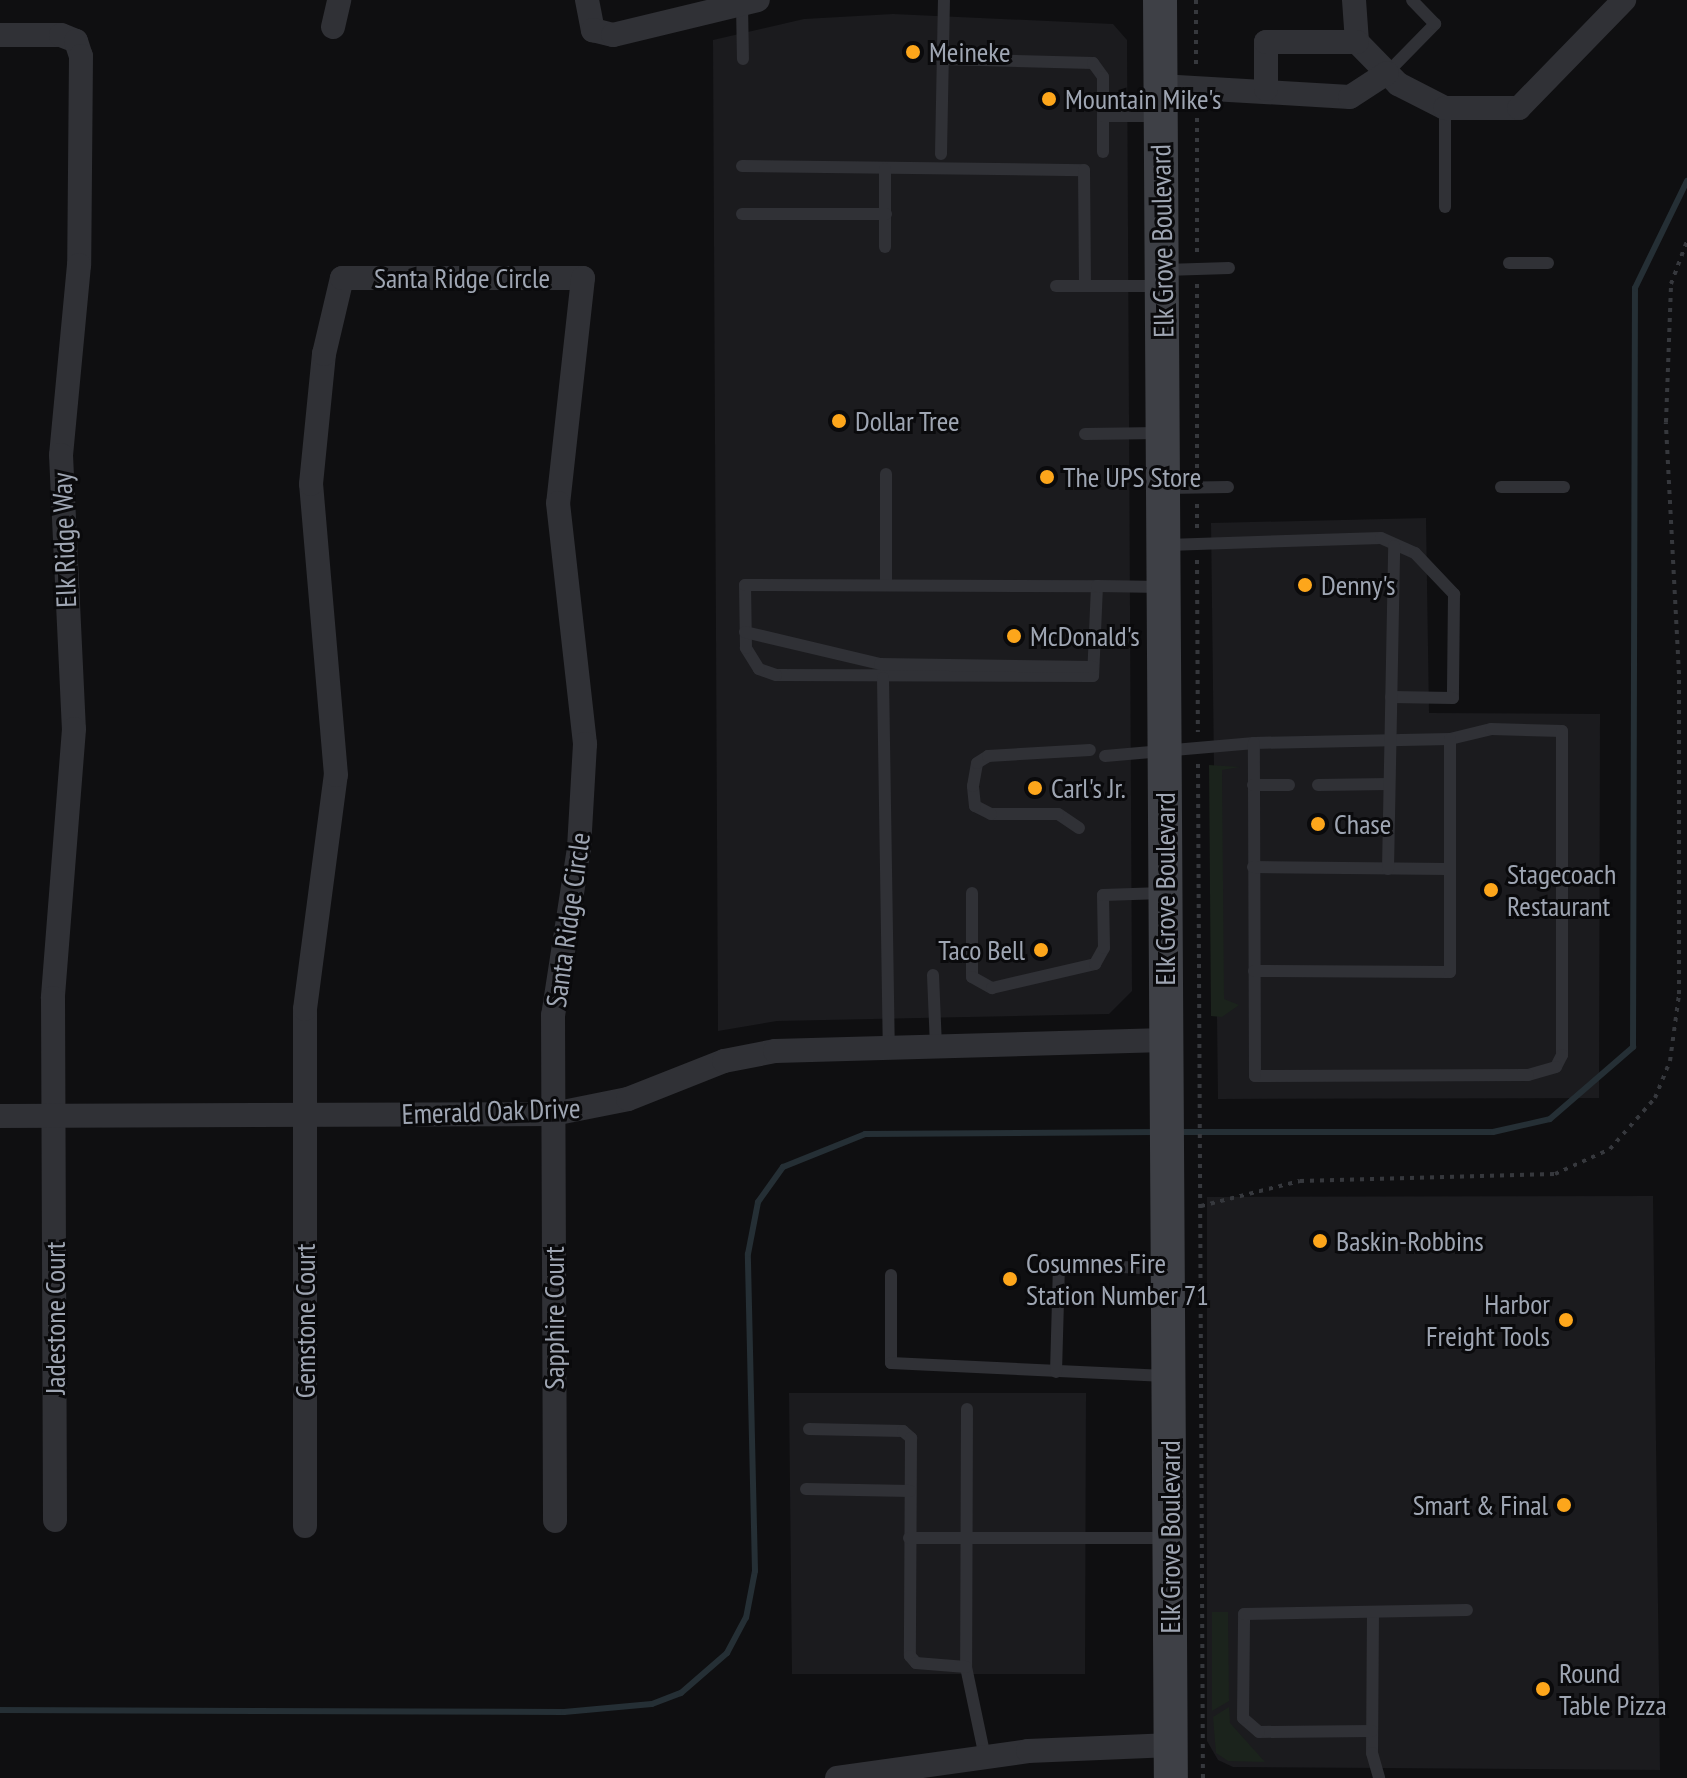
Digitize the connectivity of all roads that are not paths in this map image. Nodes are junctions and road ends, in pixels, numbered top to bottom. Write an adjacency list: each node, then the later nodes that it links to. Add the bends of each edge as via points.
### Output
1 (339, 0): 9 (street)
2 (587, 0): 8 (street, via 593,30 613,35)
3 (944, 0): 13 (lane)
4 (1160, 0): 16 (main road, Elk Grove Boulevard)
5 (1354, 0): 11 (street)
6 (1412, 0): 14 (lane, via 1435,24)
7 (1624, 0): 17 (street, via 1519,108)
8 (750, 2): 12 (lane)
9 (333, 27)
10 (0, 35): 72 (street, Elk Ridge Way, via 61,35 76,41 81,56 79,265 60,514 74,742 54,961)
11 (1357, 42): 14 (street); 15 (street, via 1266,42)
12 (743, 59)
13 (942, 59): 18 (lane, via 1093,63 1103,77); 20 (lane)
14 (1387, 73): 15 (street, via 1350,97 1274,97); 17 (street)
15 (1266, 89): 16 (street, via 1196,86)
16 (1160, 101): 18 (lane); 30 (main road, Elk Grove Boulevard)
17 (1445, 108): 23 (lane)
18 (1103, 116): 19 (lane)
19 (1103, 152)
20 (941, 154)
21 (742, 166): 22 (lane)
22 (885, 169): 25 (lane); 31 (lane, via 1084,170)
23 (1445, 207)
24 (742, 214): 25 (lane)
25 (886, 214): 26 (lane)
26 (885, 247)
27 (1509, 263): 28 (lane)
28 (1548, 263)
29 (1229, 268): 30 (lane)
30 (1162, 278): 31 (lane); 33 (main road, Elk Grove Boulevard)
31 (1085, 284): 32 (lane)
32 (1056, 286)
33 (1163, 432): 34 (lane); 39 (main road, Elk Grove Boulevard)
34 (1085, 434)
35 (886, 474): 42 (lane)
36 (1228, 487): 39 (lane)
37 (1501, 487): 38 (lane)
38 (1564, 487)
39 (1180, 488): 40 (main road, Elk Grove Boulevard)
40 (1181, 544): 41 (lane, via 1381,538); 44 (main road, Elk Grove Boulevard)
41 (1394, 546): 48 (lane); 48 (lane, via 1415,553 1454,594 1453,698)
42 (886, 585): 43 (lane); 45 (lane, via 745,585)
43 (1097, 586): 44 (lane); 46 (lane)
44 (1164, 587): 53 (main road, Elk Grove Boulevard)
45 (745, 632): 46 (lane, via 880,664); 47 (lane, via 759,669 776,675)
46 (1093, 667): 47 (lane, via 1093,676 1063,681)
47 (883, 678): 69 (lane)
48 (1391, 697): 50 (lane)
49 (1450, 739): 50 (lane); 62 (lane); 65 (lane, via 1491,729 1562,731 1562,1055 1556,1067 1528,1075 1255,1076)
50 (1389, 741): 51 (lane); 55 (lane)
51 (1254, 743): 53 (lane); 56 (lane)
52 (1090, 750): 59 (lane, via 988,756 977,763 973,786 975,806 991,814 1058,814)
53 (1164, 753): 54 (lane); 64 (main road, Elk Grove Boulevard)
54 (1105, 756)
55 (1389, 784): 58 (lane); 61 (lane)
56 (1253, 785): 57 (lane); 60 (lane)
57 (1289, 785)
58 (1318, 785)
59 (1079, 828)
60 (1253, 867): 61 (lane); 65 (lane)
61 (1388, 869): 62 (lane)
62 (1447, 869): 65 (lane, via 1450,972)
63 (972, 893): 64 (lane, via 972,977 992,988 1095,964 1104,948 1103,895)
64 (1166, 893): 67 (main road, Elk Grove Boulevard)
65 (1254, 971)
66 (933, 975): 68 (lane)
67 (1165, 1040): 68 (street, Emerald Oak Drive); 74 (main road, Elk Grove Boulevard, via 1186,1202)
68 (936, 1046): 69 (street, Emerald Oak Drive)
69 (889, 1047): 70 (street, Emerald Oak Drive, via 749,1055 628,1099)
70 (553, 1114): 73 (street, Emerald Oak Drive); 73 (street, Santa Ridge Circle, via 554,993 584,796 583,691 558,503 583,278 342,278 313,432 312,536 336,775 309,957); 83 (street, Sapphire Court)
71 (0, 1116): 72 (street, Emerald Oak Drive)
72 (54, 1116): 73 (street, Emerald Oak Drive); 82 (street, Jadestone Court)
73 (305, 1116): 84 (street, Gemstone Court)
74 (1170, 1270): 76 (lane, via 1059,1264); 77 (main road, Elk Grove Boulevard)
75 (891, 1275): 76 (lane, via 891,1363)
76 (1056, 1372): 77 (lane)
77 (1169, 1376): 87 (main road, Elk Grove Boulevard)
78 (967, 1409): 85 (lane)
79 (809, 1429): 81 (lane, via 903,1431 911,1438)
80 (806, 1489): 81 (lane)
81 (910, 1491): 86 (lane)
82 (55, 1520)
83 (555, 1521)
84 (305, 1526)
85 (967, 1536): 86 (lane); 87 (lane); 90 (lane)
86 (909, 1538): 90 (lane, via 910,1656 916,1663)
87 (1170, 1538): 93 (main road, Elk Grove Boulevard)
88 (1467, 1610): 89 (lane)
89 (1373, 1612): 91 (lane); 91 (lane, via 1244,1614 1243,1718 1259,1732)
90 (966, 1667): 92 (lane)
91 (1372, 1731): 96 (lane)
92 (985, 1757): 93 (street); 94 (street)
93 (1172, 1762)
94 (953, 1770): 95 (street)
95 (837, 1778)
96 (1379, 1778)

